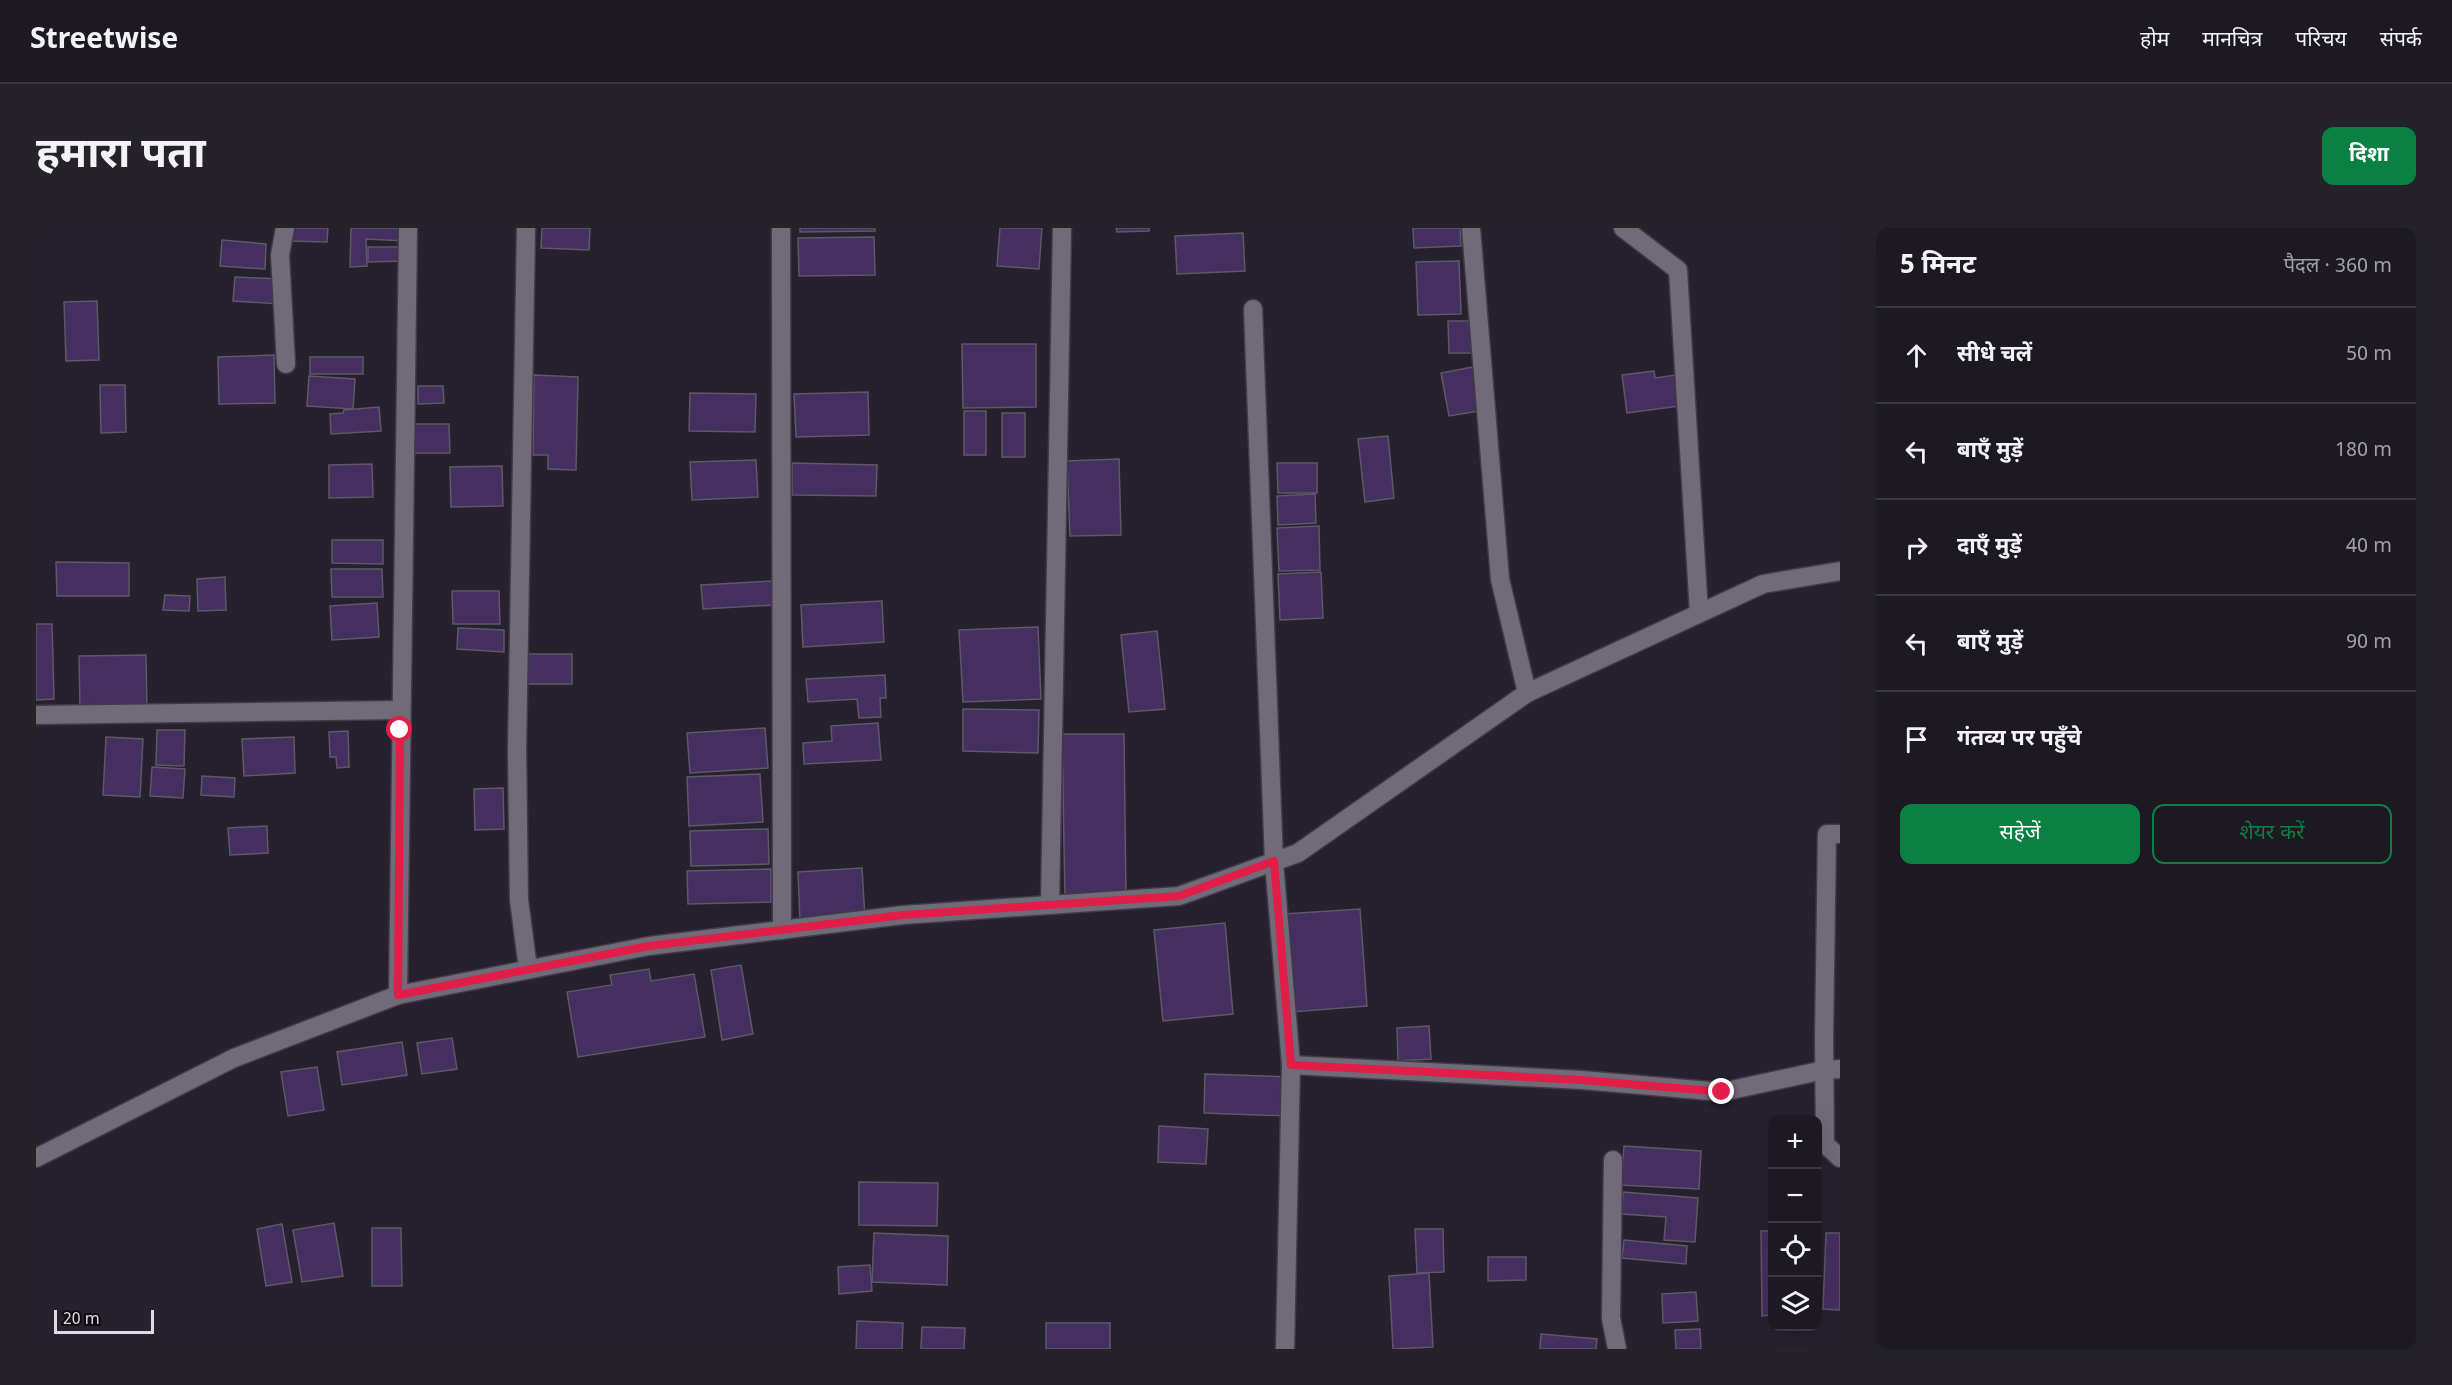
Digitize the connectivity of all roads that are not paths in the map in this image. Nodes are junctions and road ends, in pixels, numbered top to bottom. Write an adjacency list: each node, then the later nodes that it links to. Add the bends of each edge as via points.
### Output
1 (285, 228): 9 (street, via 280,255)
2 (408, 228): 13 (street)
3 (526, 228): 19 (street, via 517,749 519,900)
4 (781, 228): 18 (street)
5 (1062, 228): 17 (street)
6 (1471, 228): 12 (street, via 1500,579)
7 (1623, 228): 11 (street, via 1678,270)
8 (1253, 309): 16 (street)
9 (286, 364)
10 (1840, 571): 11 (street, via 1763,584)
11 (1699, 614): 12 (street)
12 (1527, 693): 16 (street, via 1298,853)
13 (400, 710): 14 (street); 20 (street)
14 (36, 715)
15 (1840, 834): 22 (street, via 1827,834)
16 (1274, 861): 17 (street, via 1179,896); 21 (street)
17 (1050, 905): 18 (street, via 903,915)
18 (782, 930): 19 (street, via 649,946)
19 (528, 969): 20 (street)
20 (398, 995): 23 (street, via 234,1058)
21 (1291, 1065): 22 (street, via 1582,1080 1722,1092); 26 (street)
22 (1832, 1069): 24 (street, via 1825,1144)
23 (36, 1158)
24 (1840, 1158)
25 (1613, 1160): 27 (street, via 1611,1318)
26 (1286, 1349)
27 (1617, 1349)

